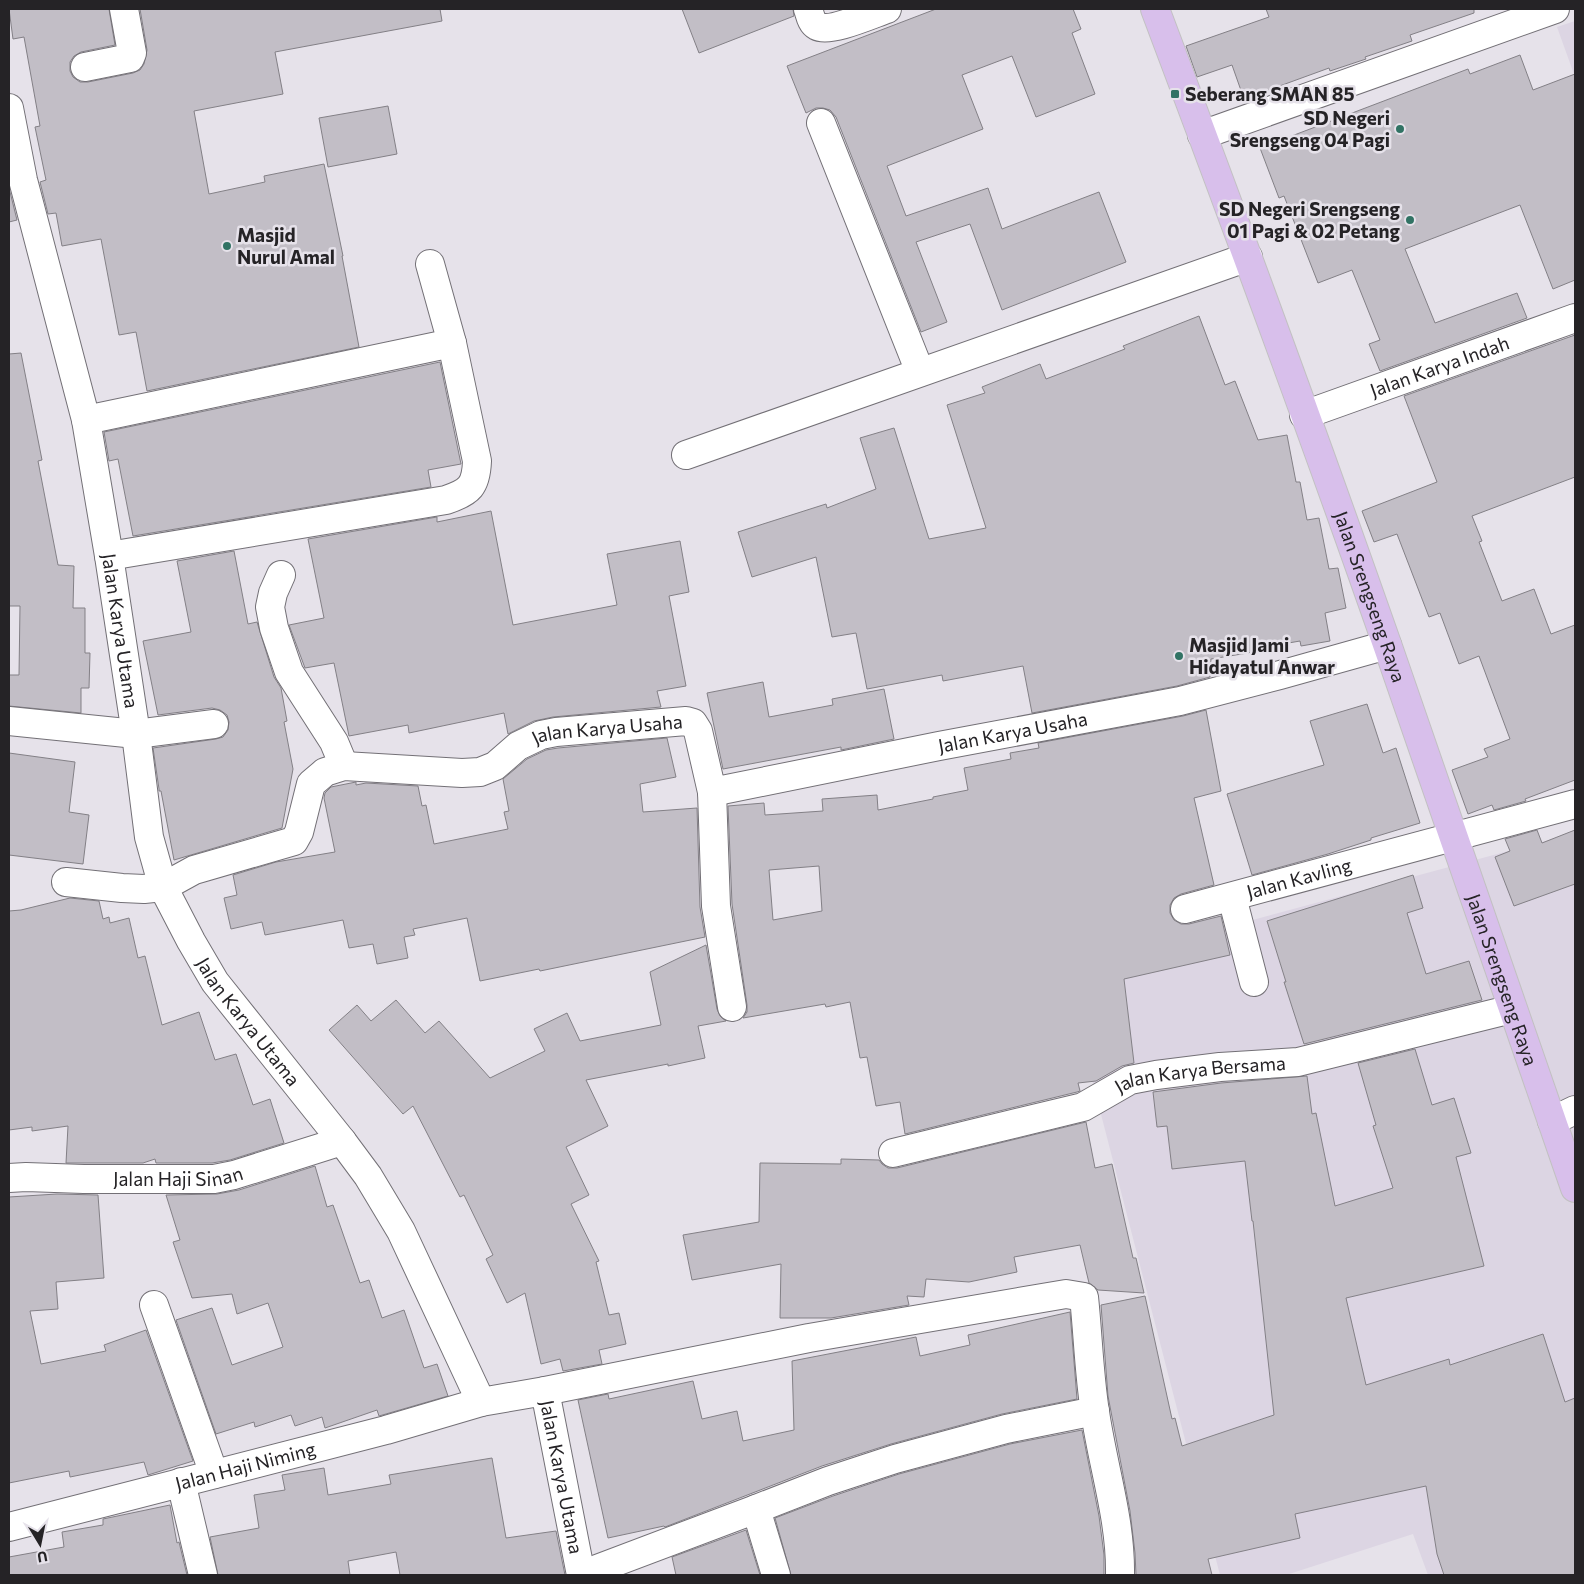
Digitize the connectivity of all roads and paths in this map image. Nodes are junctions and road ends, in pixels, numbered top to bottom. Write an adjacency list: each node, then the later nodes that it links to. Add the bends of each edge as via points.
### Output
1 (124, 9): 6 (street, via 132,53 130,58)
2 (808, 9): 3 (street, via 813,23 825,28)
3 (887, 9)
4 (1155, 9): 9 (main road, Jalan Srengseng Raya)
5 (1555, 9): 9 (street)
6 (85, 67)
7 (9, 108): 16 (street, Jalan Karya Utama, via 23,180)
8 (821, 123): 14 (street)
9 (1202, 135): 10 (main road, Jalan Srengseng Raya)
10 (1248, 256): 14 (street); 15 (main road, Jalan Srengseng Raya)
11 (430, 264): 13 (street)
12 (1575, 318): 15 (street, Jalan Karya Indah)
13 (452, 343): 16 (street); 18 (street, via 477,461 476,477 460,495 446,500)
14 (920, 372): 17 (street)
15 (1304, 416): 20 (main road, Jalan Srengseng Raya)
16 (86, 420): 18 (street, Jalan Karya Utama)
17 (686, 455)
18 (109, 556): 23 (street, Jalan Karya Utama)
19 (281, 575): 24 (street, via 270,607 274,628 289,672 334,742)
20 (1387, 645): 25 (street, Jalan Karya Usaha, via 1180,701); 27 (main road, Jalan Srengseng Raya)
21 (9, 721): 23 (street)
22 (214, 724): 23 (street)
23 (136, 734): 29 (street, Jalan Karya Utama, via 149,837)
24 (344, 766): 25 (street, Jalan Karya Usaha, via 480,772 495,766 518,746 541,735 686,721 698,731); 29 (street, Jalan Karya Usaha, via 325,772 311,784 294,841 194,870)
25 (712, 792): 33 (street, via 716,906)
26 (1575, 804): 27 (street)
27 (1452, 837): 30 (street, Jalan Kavling); 34 (main road, Jalan Srengseng Raya)
28 (66, 882): 29 (street, Jalan Karya Usaha, via 122,888)
29 (163, 887): 36 (street, Jalan Karya Utama, via 215,982)
30 (1232, 897): 31 (street, Jalan Kavling); 32 (street)
31 (1185, 909)
32 (1254, 982)
33 (732, 1007)
34 (1512, 1009): 35 (main road, Jalan Srengseng Raya); 37 (street, Jalan Karya Bersama, via 1298,1062 1220,1067 1130,1080 1082,1107)
35 (1563, 1116): 39 (main road, Jalan Srengseng Raya)
36 (342, 1141): 38 (street, Jalan Haji Sinan, via 214,1179); 42 (street, Jalan Karya Utama, via 368,1176 401,1231)
37 (893, 1153)
38 (9, 1178)
39 (1575, 1188)
40 (154, 1305): 44 (street)
41 (545, 1391): 42 (street, Jalan Karya Utama); 43 (street, via 809,1338 1066,1294 1084,1297); 49 (street, Jalan Karya Utama)
42 (481, 1402): 44 (street, Jalan Haji Niming)
43 (1095, 1412): 46 (street, Jalan Karya Utama, via 1006,1429 895,1459 828,1480); 51 (street, via 1118,1526)
44 (214, 1474): 45 (street, Jalan Haji Niming)
45 (181, 1482): 47 (street, Jalan Haji Niming); 48 (street)
46 (756, 1509): 49 (street, Jalan Karya Utama); 50 (street)
47 (9, 1527)
48 (204, 1575)
49 (581, 1575)
50 (776, 1575)
51 (1120, 1575)

